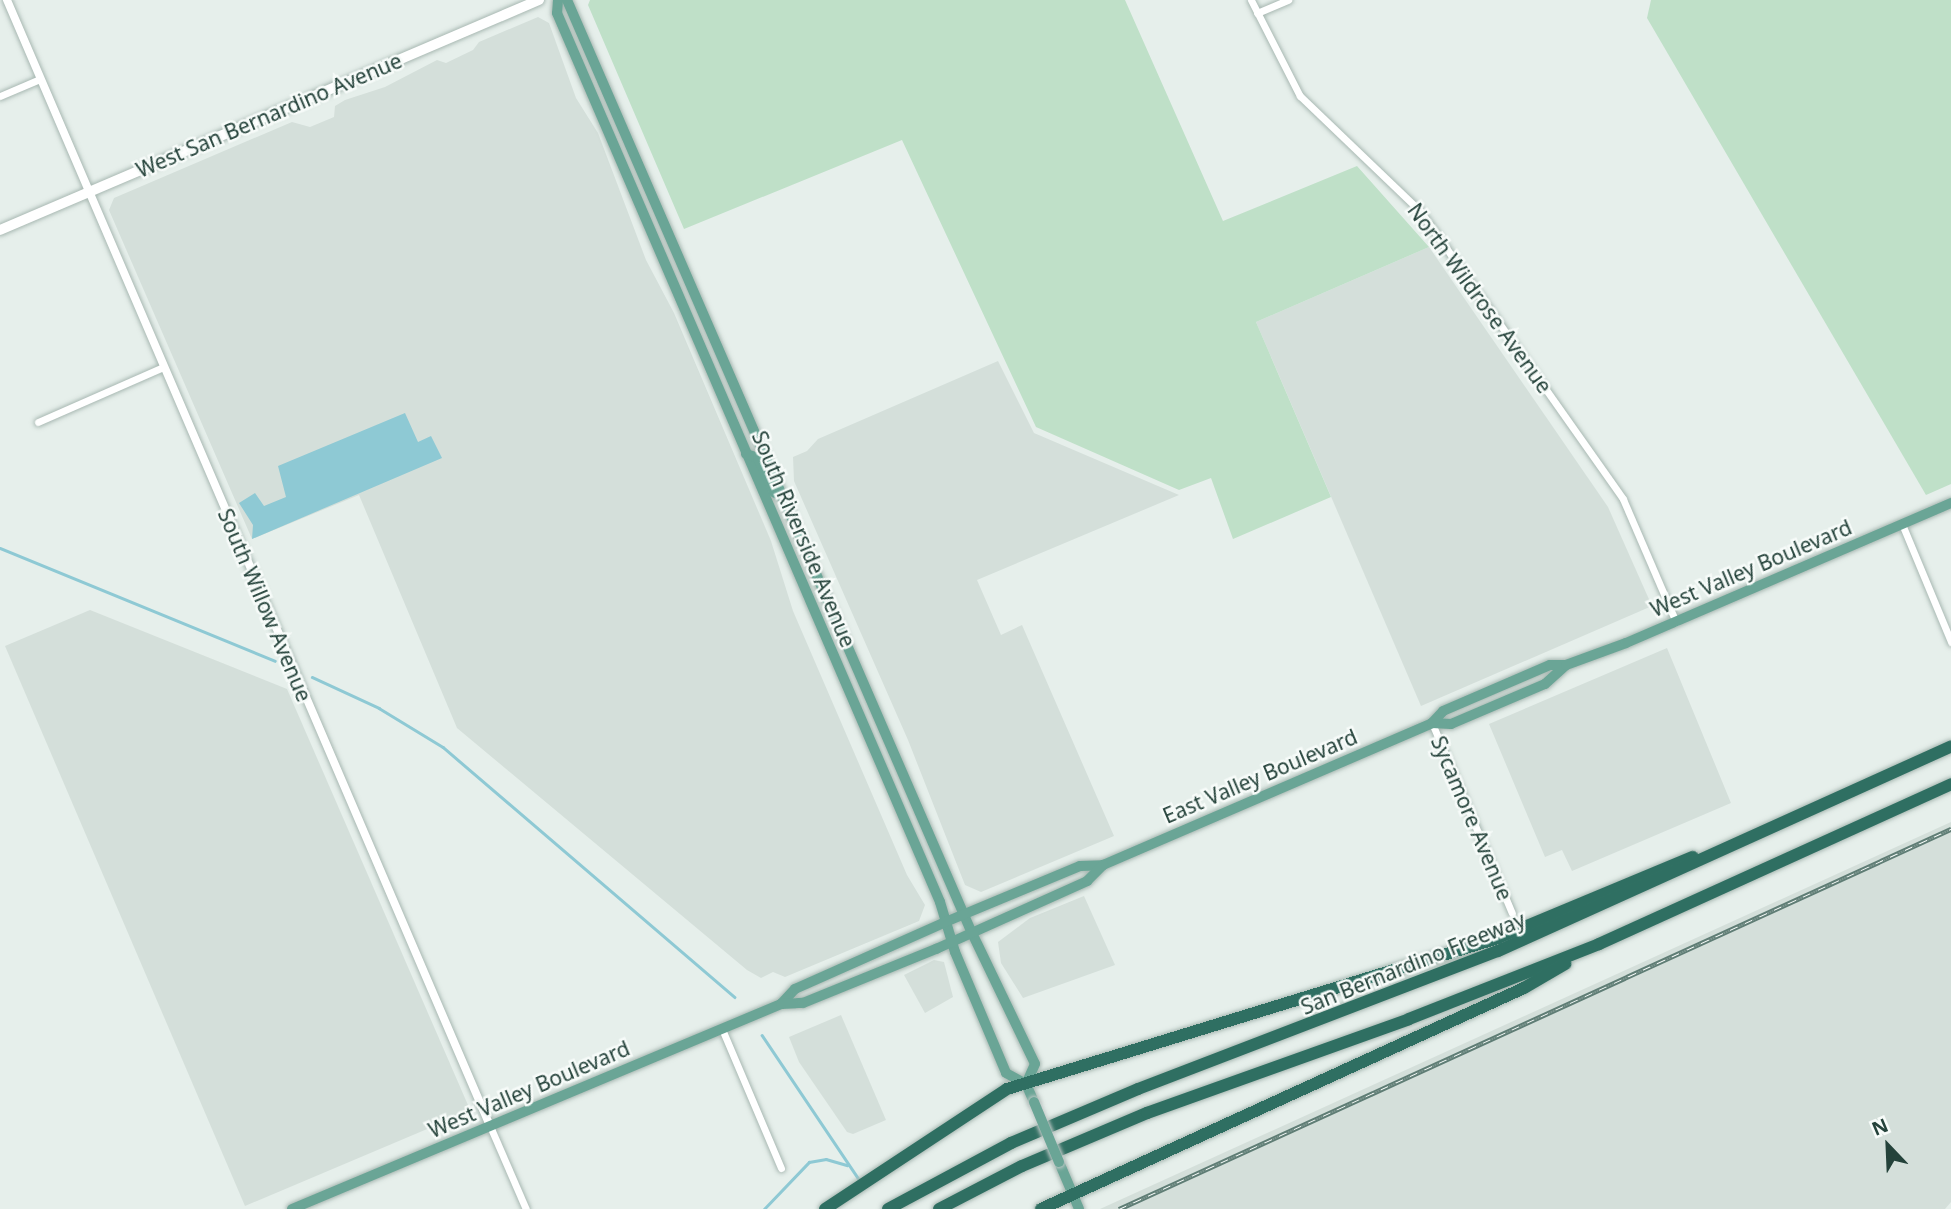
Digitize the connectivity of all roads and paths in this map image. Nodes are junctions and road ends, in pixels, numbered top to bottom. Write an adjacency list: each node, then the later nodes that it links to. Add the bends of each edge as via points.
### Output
1 (7, 0): 8 (street, South Willow Avenue)
2 (539, 0): 10 (main road, West San Bernardino Avenue)
3 (558, 0): 14 (main road, South Riverside Avenue, via 557,13)
4 (567, 0): 15 (main road, South Riverside Avenue, via 574,7)
5 (1251, 0): 7 (street, North Wildrose Avenue)
6 (1288, 0): 7 (street)
7 (1257, 13): 18 (street, North Wildrose Avenue, via 1300,96 1420,211 1623,499)
8 (40, 79): 9 (street); 10 (street, South Willow Avenue)
9 (0, 96)
10 (89, 192): 11 (main road, West San Bernardino Avenue); 12 (street, South Willow Avenue)
11 (0, 230)
12 (163, 367): 13 (street); 33 (street, South Willow Avenue)
13 (38, 422)
14 (747, 454): 15 (main road, via 758,458 774,492); 26 (main road, South Riverside Avenue)
15 (786, 499): 26 (main road, South Riverside Avenue)
16 (1951, 503): 17 (main road, West Valley Boulevard)
17 (1902, 524): 18 (main road, West Valley Boulevard); 19 (street)
18 (1676, 622): 20 (main road, West Valley Boulevard, via 1566,665 1545,684 1451,724)
19 (1951, 642)
20 (1432, 723): 24 (main road, East Valley Boulevard); 25 (street, Sycamore Avenue)
21 (1951, 746): 23 (highway, San Bernardino Freeway)
22 (1951, 783): 29 (highway)
23 (1744, 842): 32 (highway, via 1633,878 1498,938); 39 (highway, San Bernardino Freeway, via 1438,976 1138,1089 1011,1143)
24 (1103, 865): 26 (main road, East Valley Boulevard, via 1080,866); 27 (main road, East Valley Boulevard, via 1087,881)
25 (1512, 913)
26 (956, 918): 27 (main road, South Riverside Avenue); 28 (main road, South Riverside Avenue); 30 (main road, West Valley Boulevard, via 795,989)
27 (968, 934): 28 (main road, West Valley Boulevard); 32 (main road, South Riverside Avenue, via 1035,1065)
28 (952, 942): 30 (main road, West Valley Boulevard, via 803,1003); 32 (main road, South Riverside Avenue, via 1006,1073)
29 (1599, 944): 35 (highway, via 1524,988); 40 (highway, via 1409,1019 1147,1113 1021,1166)
30 (781, 1004): 31 (main road, West Valley Boulevard)
31 (722, 1029): 33 (main road, West Valley Boulevard); 34 (street)
32 (1026, 1084): 35 (main road, South Riverside Avenue, bridge); 38 (highway, via 979,1105)
33 (490, 1126): 36 (main road, West Valley Boulevard); 37 (street, South Willow Avenue)
34 (782, 1168)
35 (1073, 1194): 41 (highway); 42 (main road, South Riverside Avenue)
36 (292, 1209)
37 (526, 1209)
38 (825, 1209)
39 (888, 1209)
40 (939, 1209)
41 (1041, 1209)
42 (1079, 1209)

